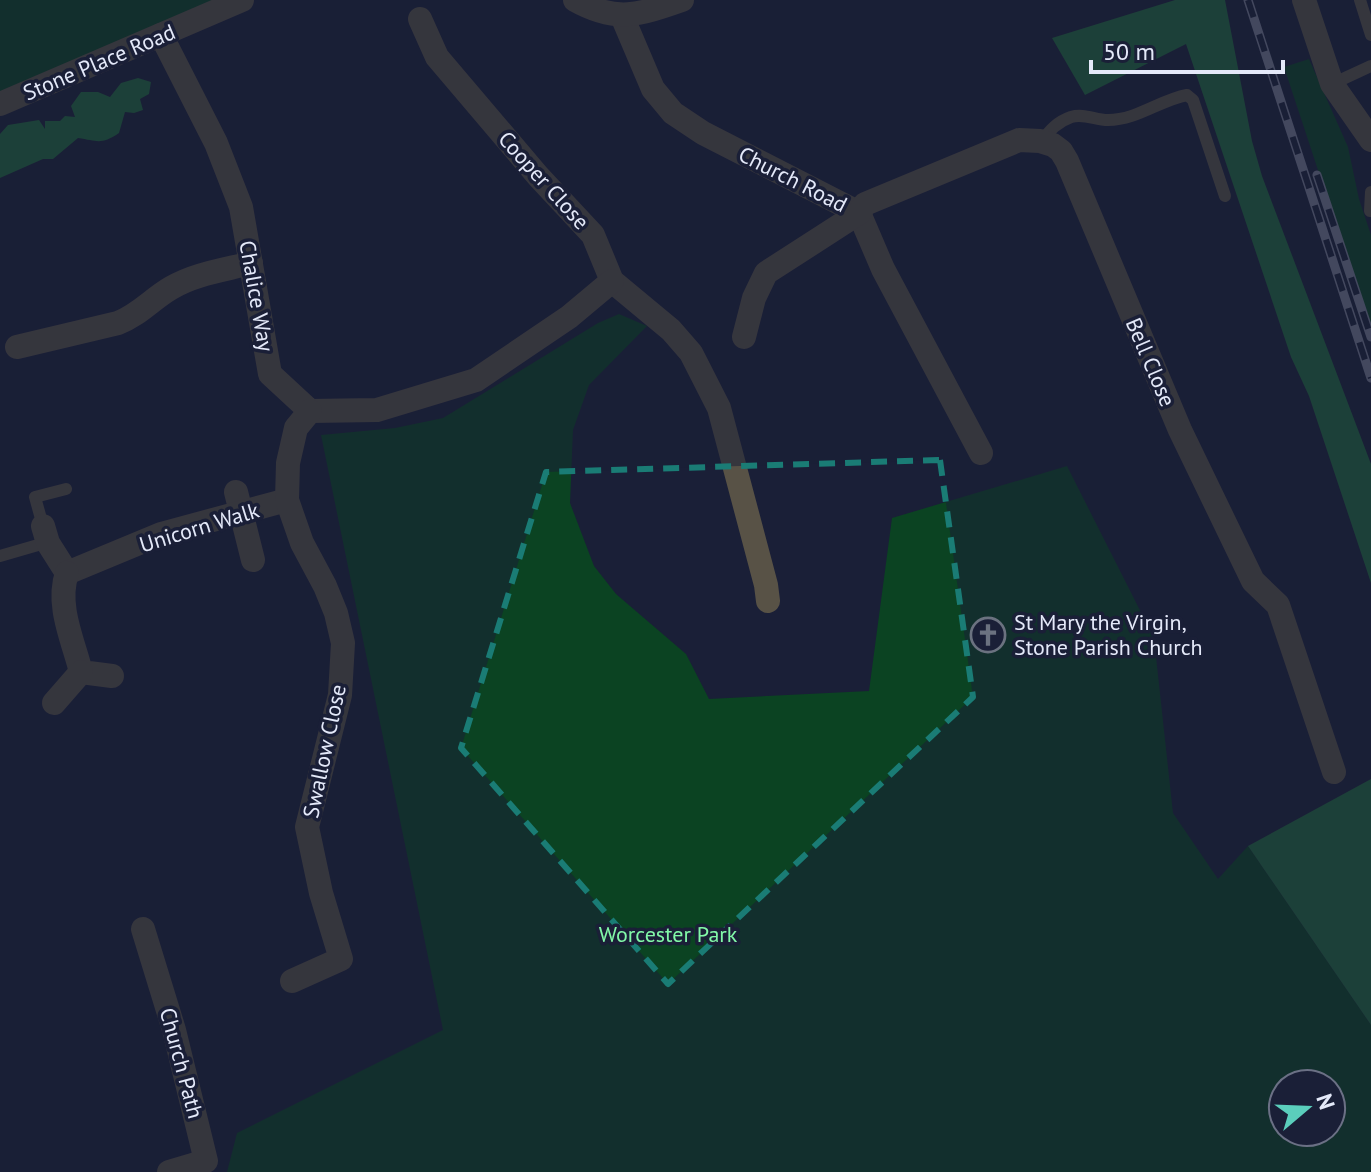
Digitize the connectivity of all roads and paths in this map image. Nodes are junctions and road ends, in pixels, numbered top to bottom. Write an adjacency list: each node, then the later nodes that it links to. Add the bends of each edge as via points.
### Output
1 (242, 0): 8 (street, Stone Place Road)
2 (575, 0): 6 (street, via 594,11)
3 (682, 0): 6 (street)
4 (1304, 0): 11 (street)
5 (1360, 0): 9 (lane)
6 (622, 16): 18 (street, Church Road, via 653,89 673,113)
7 (420, 19): 20 (street, Cooper Close, via 437,57 593,235)
8 (161, 35): 12 (street, Stone Place Road); 19 (street, Chalice Way, via 216,143 241,207)
9 (1371, 35)
10 (1371, 66): 11 (lane)
11 (1332, 84): 13 (street)
12 (0, 104)
13 (1371, 140)
14 (1042, 141): 16 (lane, via 1055,125 1071,117 1125,118 1187,95); 18 (street, via 1013,141 865,204); 36 (street, Bell Close, via 1059,149 1067,161 1180,430 1253,581 1278,605)
15 (1371, 192): 17 (lane)
16 (1225, 196)
17 (1370, 211)
18 (859, 213): 21 (street, via 766,273); 24 (street, Church Road)
19 (251, 263): 22 (street, via 168,289 118,323); 23 (street, Chalice Way, via 270,374)
20 (612, 281): 23 (street, via 476,380 377,410); 32 (street, Cooper Close, via 671,330 707,380 729,439)
21 (744, 337)
22 (17, 347)
23 (310, 411): 26 (street, Swallow Close, via 296,428)
24 (981, 453)
25 (66, 489): 28 (lane, via 35,497)
26 (287, 500): 27 (street, Unicorn Walk); 38 (street, Swallow Close, via 336,613 343,643 340,695 307,827 341,959)
27 (239, 503): 30 (street); 31 (street, Unicorn Walk)
28 (43, 538): 29 (lane); 31 (street)
29 (0, 556)
30 (253, 560)
31 (67, 573): 33 (street, via 63,605)
32 (768, 601)
33 (81, 672): 34 (street); 35 (street)
34 (112, 676)
35 (54, 703)
36 (1334, 772)
37 (143, 929): 39 (street, Church Path, via 206,1161)
38 (292, 981)
39 (169, 1172)

